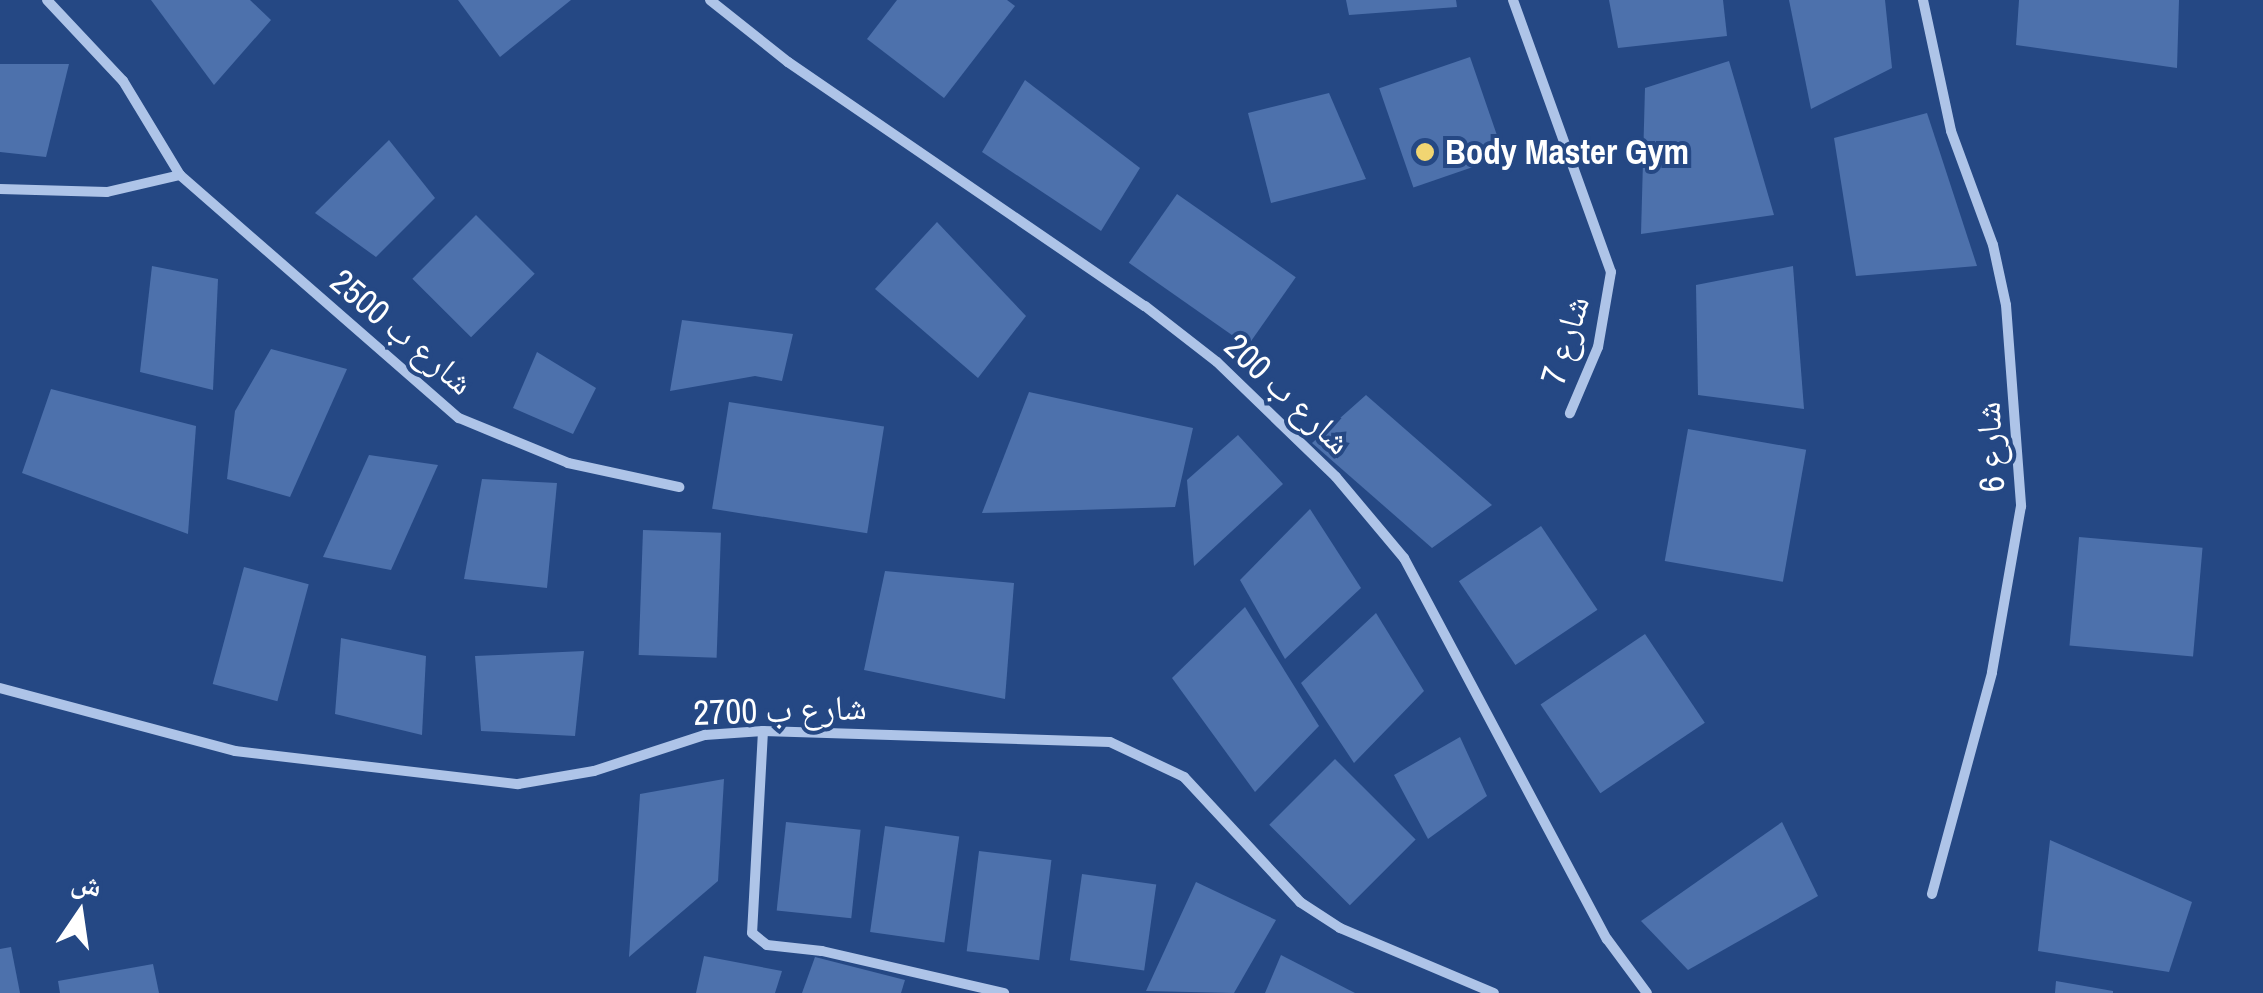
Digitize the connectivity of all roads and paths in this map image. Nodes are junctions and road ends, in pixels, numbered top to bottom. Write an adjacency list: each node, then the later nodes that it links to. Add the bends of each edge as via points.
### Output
1 (47, 0): 5 (street, شارع ب 2500, via 123,81)
2 (710, 0): 14 (street, شارع ب 200, via 804,73 1145,306 1218,362 1336,477 1404,558 1607,939)
3 (1514, 0): 7 (street, شارع 7, via 1611,272 1598,347)
4 (1923, 0): 11 (street, شارع 6, via 1951,131 1981,208 2006,305 2021,506 1992,673)
5 (180, 175): 6 (street, via 107,192); 8 (street, شارع ب 2500, via 459,418 568,464)
6 (0, 189)
7 (1570, 413)
8 (678, 487)
9 (0, 688): 10 (street, شارع ب 2700, via 235,751 518,784 594,771 670,742)
10 (763, 731): 12 (street, via 752,933 767,945 822,951); 13 (street, شارع ب 2700, via 1077,738 1136,750 1184,777 1300,902 1385,952)
11 (1932, 894)
12 (1004, 993)
13 (1494, 993)
14 (1647, 993)

